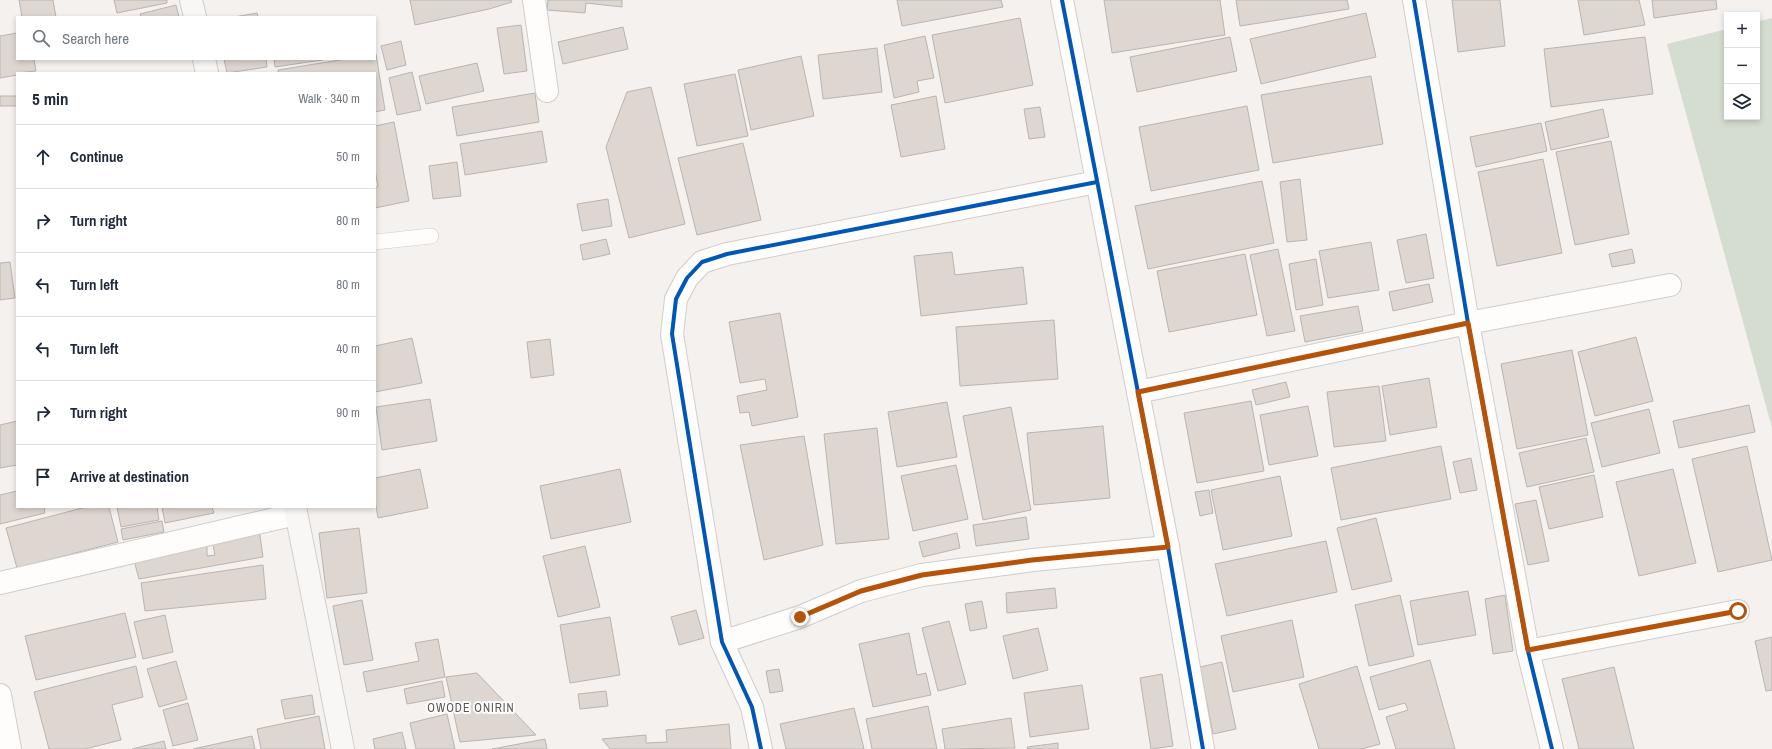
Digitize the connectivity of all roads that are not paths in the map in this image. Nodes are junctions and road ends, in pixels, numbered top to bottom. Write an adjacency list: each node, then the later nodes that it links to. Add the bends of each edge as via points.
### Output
1 (192, 0): 5 (street)
2 (534, 0): 8 (street)
3 (1062, 0): 9 (street)
4 (1414, 0): 13 (street)
5 (195, 16)
6 (204, 60): 7 (street)
7 (207, 72)
8 (547, 91)
9 (1097, 182): 14 (street); 19 (street, via 727,254 702,262 687,278 676,299 672,334)
10 (431, 236): 11 (lane)
11 (376, 242)
12 (1670, 285): 13 (street)
13 (1468, 323): 14 (street); 20 (street)
14 (1138, 392): 16 (street)
15 (296, 510): 17 (street); 23 (street)
16 (1168, 547): 19 (street, via 1032,560 922,575 861,591 800,617); 25 (street)
17 (0, 583)
18 (1738, 611): 20 (street)
19 (722, 642): 24 (street, via 752,707)
20 (1528, 650): 26 (street)
21 (0, 695): 22 (street)
22 (10, 749)
23 (343, 749)
24 (761, 749)
25 (1203, 749)
26 (1552, 749)

